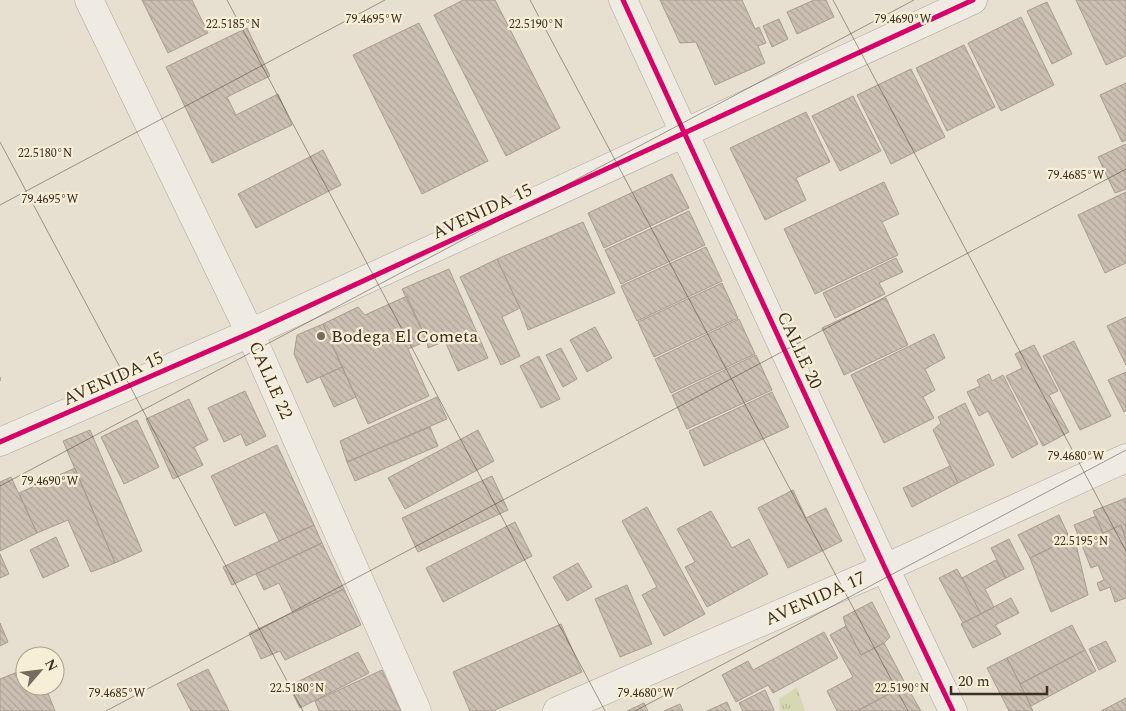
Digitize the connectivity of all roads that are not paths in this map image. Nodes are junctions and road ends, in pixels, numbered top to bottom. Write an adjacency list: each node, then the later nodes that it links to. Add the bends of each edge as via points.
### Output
1 (89, 0): 5 (street, CALLE 22)
2 (623, 0): 4 (street, CALLE 20)
3 (973, 0): 4 (street, AVENIDA 15)
4 (684, 133): 5 (street, AVENIDA 15); 8 (street, CALLE 20)
5 (250, 333): 6 (street, AVENIDA 15); 9 (street, CALLE 22)
6 (0, 442)
7 (1126, 458): 8 (street, AVENIDA 17)
8 (885, 568): 10 (street, AVENIDA 17); 11 (street, CALLE 20)
9 (418, 711)
10 (557, 711)
11 (953, 711)

